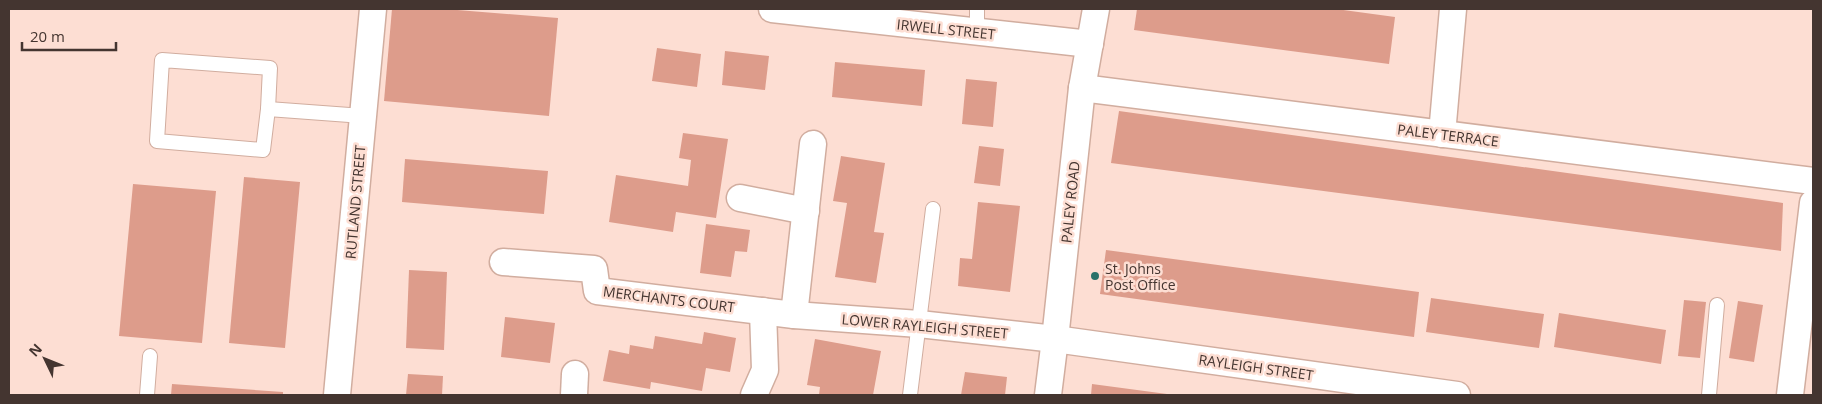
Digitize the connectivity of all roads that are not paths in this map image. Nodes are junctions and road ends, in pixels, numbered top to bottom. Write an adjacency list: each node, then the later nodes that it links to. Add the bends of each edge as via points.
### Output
1 (374, 9): 9 (street, RUTLAND STREET)
2 (772, 9): 5 (street, IRWELL STREET)
3 (1096, 9): 6 (street, PALEY ROAD)
4 (1453, 9): 10 (street)
5 (977, 21): 6 (street, IRWELL STREET)
6 (1090, 44): 7 (street, PALEY ROAD)
7 (1082, 88): 10 (street, PALEY TERRACE); 22 (street, PALEY ROAD)
8 (268, 109): 8 (lane, via 263,150 157,141 162,60 270,68); 9 (lane)
9 (363, 116): 26 (street, RUTLAND STREET)
10 (1442, 134): 12 (street, PALEY TERRACE)
11 (813, 144): 16 (street)
12 (1813, 181)
13 (740, 198): 16 (street)
14 (1813, 202): 24 (street)
15 (933, 209): 21 (lane)
16 (806, 211): 20 (street)
17 (503, 262): 19 (street, MERCHANTS COURT, via 594,269 597,291)
18 (1717, 305): 31 (lane)
19 (763, 311): 20 (street, MERCHANTS COURT); 27 (street, via 764,370)
20 (794, 315): 21 (street, LOWER RAYLEIGH STREET)
21 (919, 324): 22 (street, LOWER RAYLEIGH STREET); 28 (lane)
22 (1055, 339): 29 (street, PALEY ROAD); 30 (street, RAYLEIGH STREET)
23 (150, 356): 25 (lane)
24 (1804, 359): 32 (street)
25 (147, 395)
26 (337, 395)
27 (754, 395)
28 (910, 395)
29 (1048, 395)
30 (1457, 395)
31 (1709, 395)
32 (1790, 395)

